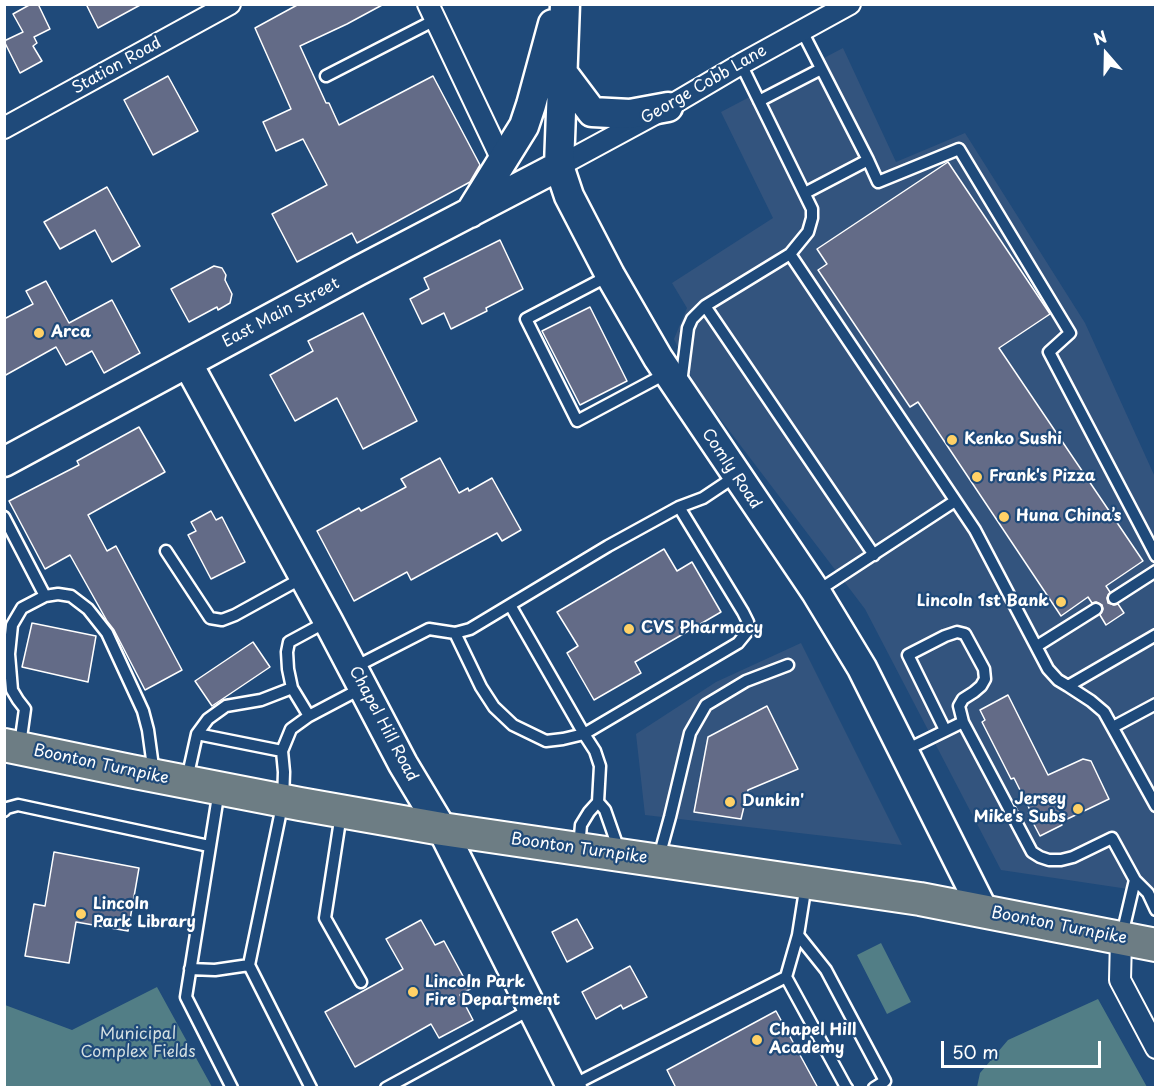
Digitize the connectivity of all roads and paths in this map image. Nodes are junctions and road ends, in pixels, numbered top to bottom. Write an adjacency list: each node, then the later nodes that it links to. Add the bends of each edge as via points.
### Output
1 (230, 4): 13 (street, Station Road)
2 (558, 4): 14 (main road, via 524,126)
3 (565, 4): 9 (main road, Comly Road)
4 (849, 4): 6 (street, George Cobb Lane)
5 (432, 12): 10 (lane); 14 (street)
6 (802, 31): 7 (street, George Cobb Lane); 8 (lane)
7 (741, 64): 11 (lane); 12 (street, George Cobb Lane)
8 (821, 69): 11 (lane); 15 (lane)
9 (562, 72): 12 (main road, via 592,112 630,114); 16 (main road, Comly Road)
10 (326, 75)
11 (759, 101): 17 (lane)
12 (668, 107): 16 (street, George Cobb Lane)
13 (4, 128)
14 (502, 160): 18 (main road)
15 (868, 160): 17 (lane); 31 (lane, via 878,182 959,149 1070,333 1049,352)
16 (559, 166): 18 (main road, East Main Street); 20 (main road, Comly Road, via 569,196)
17 (805, 193): 19 (lane, via 812,218 808,232)
18 (470, 214): 22 (main road, East Main Street)
19 (790, 254): 21 (lane); 26 (lane)
20 (610, 275): 23 (main road, Comly Road); 23 (lane, via 526,319 577,421)
21 (705, 306): 23 (lane, via 688,328); 30 (lane)
22 (188, 364): 24 (main road, East Main Street); 33 (main road, Chapel Hill Road)
23 (674, 382): 25 (main road, Comly Road)
24 (4, 462)
25 (736, 476): 27 (lane, via 703,498); 34 (main road, Comly Road)
26 (955, 501): 30 (lane); 42 (lane, via 975,530)
27 (679, 507): 37 (lane); 53 (lane, via 743,612 747,632 738,643)
28 (4, 517): 35 (lane)
29 (166, 551): 33 (lane, via 210,618 222,620 235,615)
30 (874, 555): 34 (lane)
31 (1155, 556)
32 (1155, 571): 36 (lane)
33 (304, 577): 39 (main road, Chapel Hill Road)
34 (816, 592): 56 (main road, Comly Road, via 862,668)
35 (45, 596): 54 (lane, via 22,608 12,625 10,678 12,690 25,708); 57 (lane, via 71,597 88,609 107,633 143,711)
36 (1114, 598)
37 (510, 605): 40 (lane, via 470,629); 53 (lane)
38 (1096, 609): 42 (lane)
39 (328, 621): 44 (main road, Chapel Hill Road); 46 (lane, via 289,642 287,661)
40 (455, 633): 44 (lane, via 429,629); 53 (lane, via 494,707 513,725 546,741)
41 (1155, 635): 45 (lane)
42 (1037, 646): 45 (lane, via 1048,669)
43 (788, 665): 69 (lane, via 746,681 706,705 690,733)
44 (357, 678): 48 (lane); 65 (main road, Chapel Hill Road)
45 (1068, 686): 50 (lane, via 1092,701)
46 (292, 688): 48 (lane); 52 (lane, via 261,700 225,706 208,718)
47 (1155, 704): 50 (lane)
48 (309, 716): 55 (lane, via 291,729)
49 (963, 722): 51 (lane); 51 (lane, via 959,706 985,679 984,669 965,634 957,632 908,655); 70 (lane, via 1032,852 1049,860 1061,860 1112,838)
50 (1113, 727): 62 (lane)
51 (945, 730): 56 (lane)
52 (197, 734): 55 (lane); 58 (lane)
53 (584, 734): 61 (lane, via 600,766)
54 (12, 746): 57 (main road, Boonton Turnpike)
55 (282, 751): 60 (lane)
56 (904, 751): 73 (main road, Comly Road)
57 (154, 776): 58 (main road, Boonton Turnpike)
58 (186, 783): 59 (main road, Boonton Turnpike)
59 (219, 789): 60 (main road, Boonton Turnpike); 66 (lane)
60 (283, 801): 63 (main road, Boonton Turnpike); 77 (lane)
61 (598, 802): 67 (lane, via 581,825); 68 (lane, via 605,810)
62 (1155, 806)
63 (341, 811): 65 (main road, Boonton Turnpike); 80 (lane, via 325,918)
64 (4, 812): 66 (lane, via 18,805)
65 (442, 829): 67 (main road, Boonton Turnpike); 81 (main road, Chapel Hill Road)
66 (209, 846): 78 (lane)
67 (579, 849): 68 (main road, Boonton Turnpike)
68 (621, 855): 69 (main road, Boonton Turnpike)
69 (658, 861): 71 (main road, Boonton Turnpike)
70 (1135, 880): 72 (lane, via 1148,893); 75 (lane)
71 (807, 882): 73 (main road, Boonton Turnpike); 74 (lane)
72 (1155, 910)
73 (984, 912): 75 (main road, Boonton Turnpike)
74 (798, 935): 79 (lane); 88 (lane, via 826,970 885,1081)
75 (1121, 939): 76 (main road, Boonton Turnpike); 82 (street, via 1120,980)
76 (1155, 945)
77 (249, 965): 78 (lane); 85 (lane)
78 (190, 969): 84 (lane, via 186,996)
79 (786, 977): 83 (lane); 87 (lane)
80 (361, 982)
81 (532, 1008): 83 (main road, Chapel Hill Road); 86 (lane)
82 (1155, 1048)
83 (572, 1087)
84 (232, 1088)
85 (311, 1088)
86 (386, 1088)
87 (847, 1088)
88 (874, 1088)

